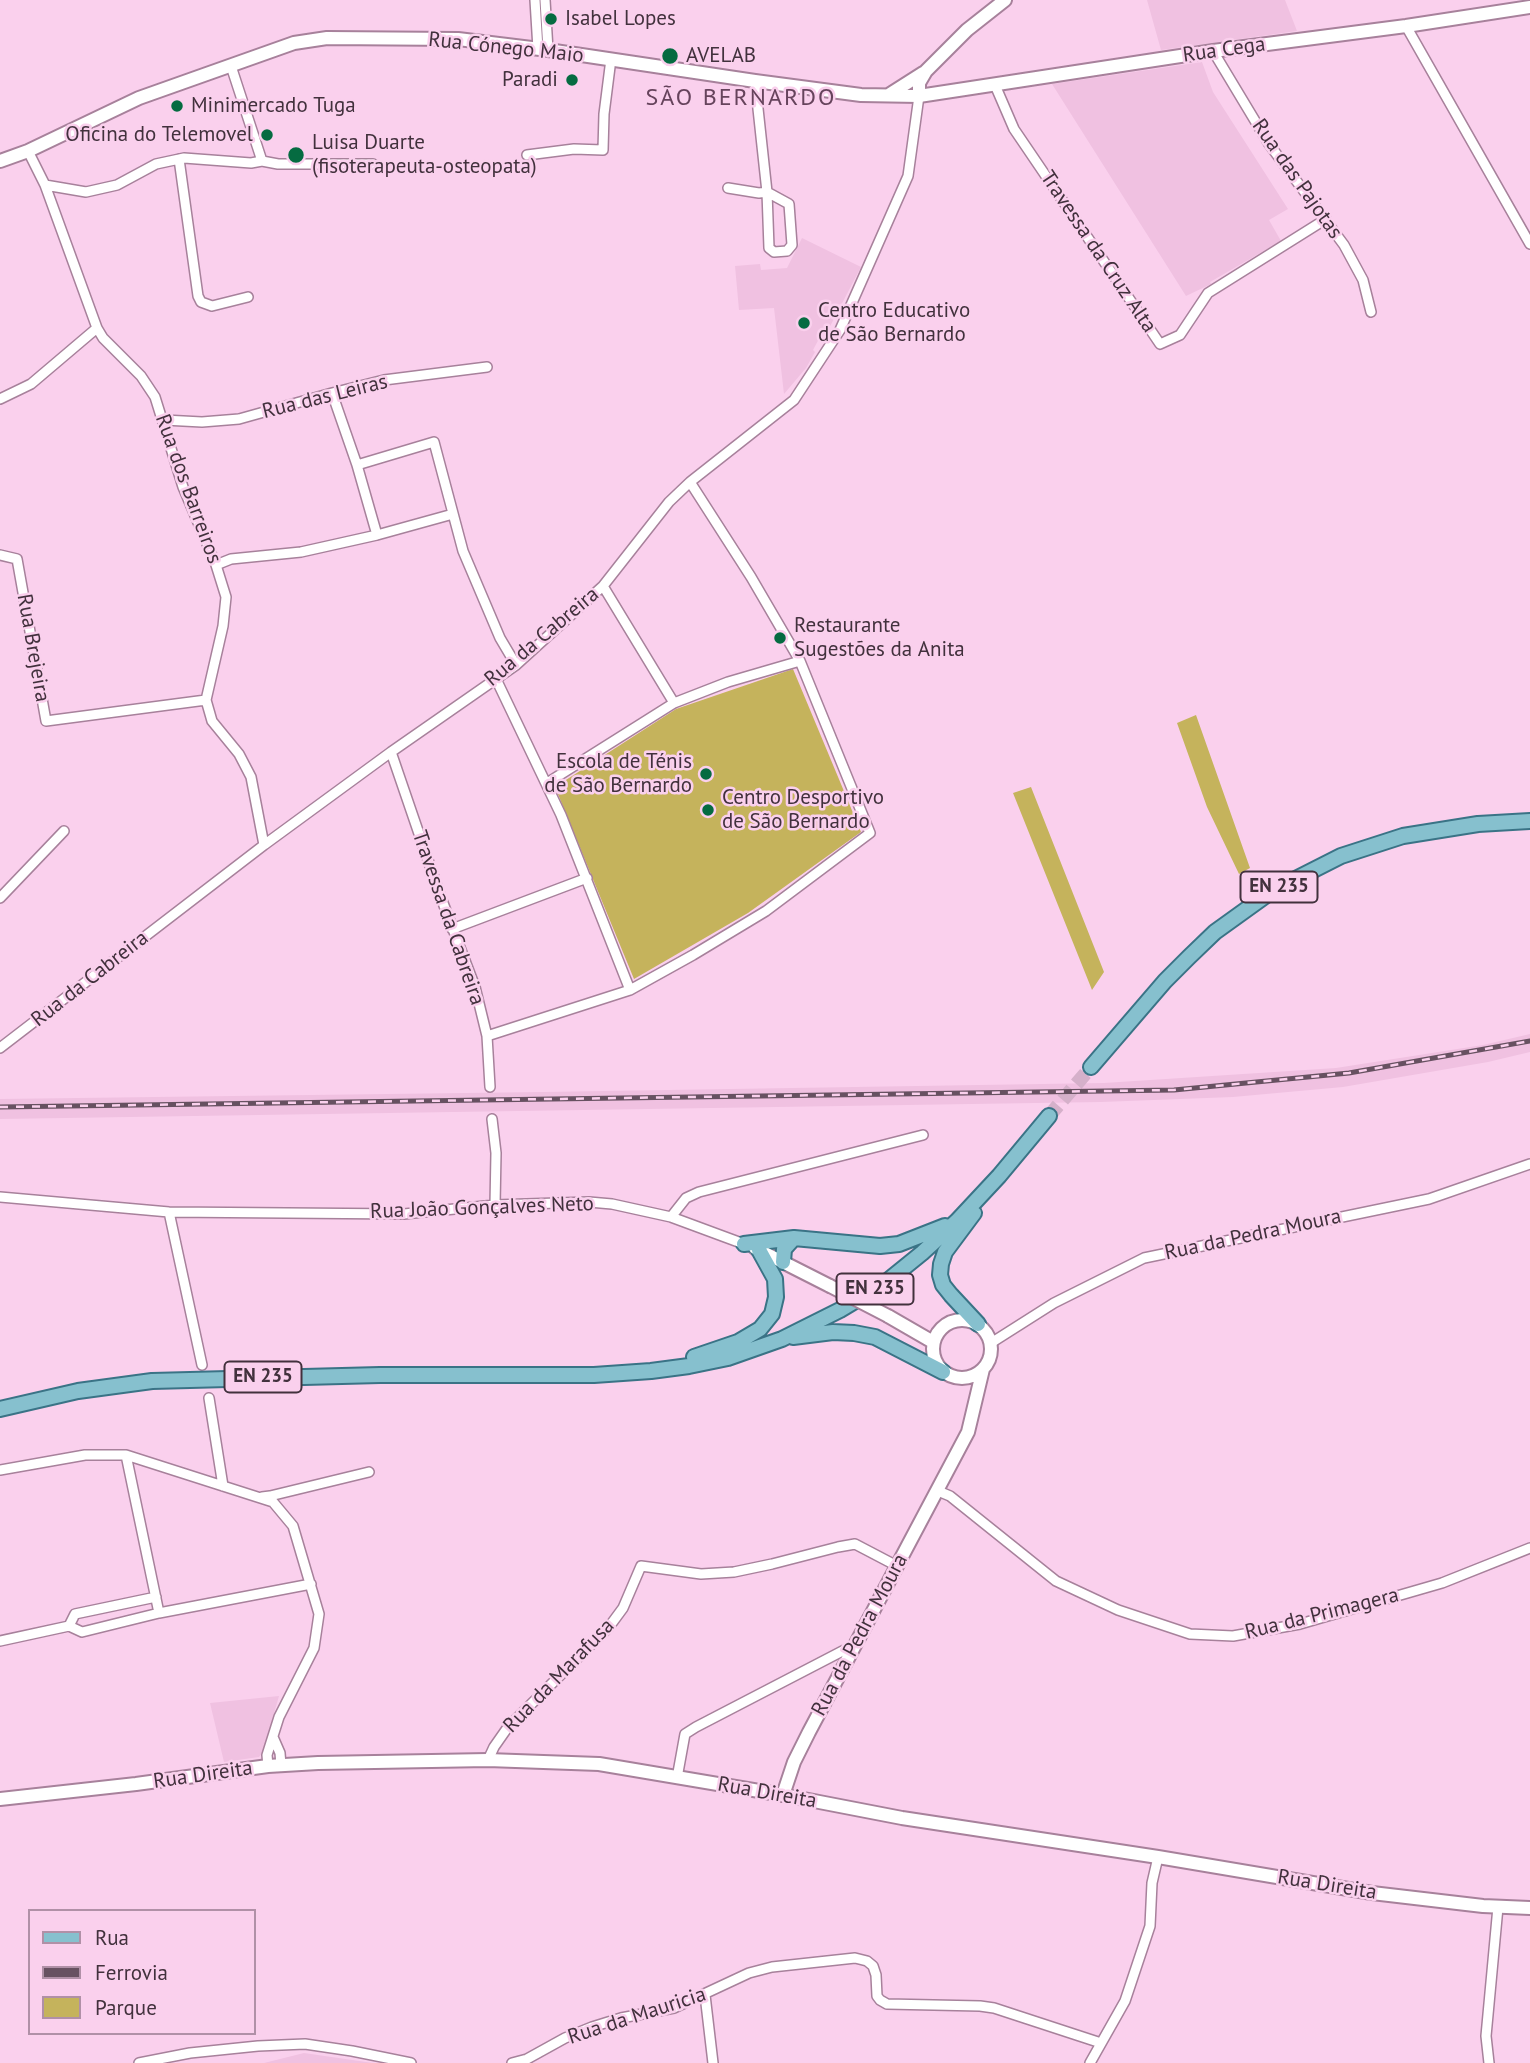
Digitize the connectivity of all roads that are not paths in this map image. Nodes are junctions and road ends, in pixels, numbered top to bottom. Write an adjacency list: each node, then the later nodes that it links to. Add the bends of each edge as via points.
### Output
1 (535, 0): 7 (street)
2 (545, 0): 7 (street)
3 (1005, 0): 11 (main road)
4 (1512, 5): 5 (main road, Rua Cega); 6 (main road, Rua Cega)
5 (1530, 7)
6 (1406, 26): 8 (main road, Rua Cega); 26 (street)
7 (543, 49): 9 (main road, Rua Cónego Maio); 10 (main road, Rua Cónego Maio, via 458,39 327,38 293,43)
8 (1213, 51): 13 (main road, Rua Cega); 25 (street, Rua das Pajotas, via 1269,144)
9 (611, 59): 12 (main road, Rua Cónego Maio); 17 (street, via 603,150)
10 (231, 66): 16 (main road, Rua Cónego Maio, via 139,98); 19 (street)
11 (926, 71): 14 (main road); 15 (main road, via 919,83)
12 (755, 81): 14 (main road, Rua Cónego Maio, via 861,95); 24 (street)
13 (995, 85): 15 (main road, Rua Cega); 25 (street, Travessa da Cruz Alta, via 1014,129 1160,344 1180,335 1208,293)
14 (890, 94): 15 (main road, Rua Cónego Maio)
15 (919, 96): 35 (street, Rua da Cabreira, via 908,176 841,330 794,400)
16 (28, 151): 20 (main road, Rua Cónego Maio); 22 (street, Rua dos Barreiros)
17 (527, 155)
18 (179, 159): 19 (street); 22 (street, via 156,164 117,185 86,192); 27 (street, via 198,296 212,306)
19 (262, 161): 21 (street)
20 (0, 162)
21 (373, 164)
22 (45, 185): 29 (street, Rua dos Barreiros)
23 (728, 188): 24 (street)
24 (766, 192): 24 (street, via 789,204 792,245 787,251 769,248)
25 (1326, 219): 28 (street, Rua das Pajotas, via 1363,281)
26 (1530, 244)
27 (248, 297)
28 (1371, 312)
29 (97, 328): 32 (street, via 32,384); 33 (street, Rua dos Barreiros, via 141,376)
30 (487, 367): 31 (street, Rua das Leiras, via 384,380)
31 (331, 393): 33 (street, Rua das Leiras, via 239,419); 34 (street)
32 (0, 399)
33 (164, 420): 39 (street, Rua dos Barreiros, via 184,487)
34 (357, 465): 36 (street, via 434,442); 37 (street)
35 (690, 482): 40 (street, Rua da Cabreira); 41 (street)
36 (453, 514): 37 (street); 42 (street, via 463,551)
37 (377, 535): 39 (street)
38 (0, 555): 44 (street, Rua Brejeira, via 17,559 46,721)
39 (216, 565): 44 (street, Rua dos Barreiros, via 226,597)
40 (603, 586): 42 (street, Rua da Cabreira); 45 (street)
41 (800, 661): 45 (street); 54 (street, via 870,833 766,911)
42 (516, 665): 43 (street, Rua da Cabreira)
43 (496, 679): 46 (street, Rua da Cabreira); 47 (street)
44 (206, 700): 50 (street, via 212,721 251,777)
45 (674, 702): 47 (street)
46 (391, 752): 50 (street, Rua da Cabreira); 53 (street, Travessa da Cabreira)
47 (547, 783): 51 (street)
48 (1530, 821): 57 (main road, EN 235, via 1403,836 1341,856 1272,891 1189,957)
49 (64, 831): 52 (street)
50 (264, 845): 56 (street, Rua da Cabreira)
51 (587, 878): 53 (street); 54 (street)
52 (0, 898)
53 (452, 929): 55 (street, Travessa da Cabreira, via 475,987)
54 (629, 990): 55 (street)
55 (487, 1036): 58 (street, Travessa da Cabreira)
56 (0, 1048)
57 (1091, 1067)
58 (490, 1087)
59 (1049, 1116): 63 (main road, EN 235)
60 (492, 1119): 65 (street)
61 (923, 1135): 67 (street, via 699,1192 686,1198)
62 (1530, 1164): 77 (street, Rua da Pedra Moura, via 1429,1199 1144,1258 1054,1303)
63 (999, 1176): 68 (main road, EN 235); 74 (main road, via 941,1264 943,1285)
64 (0, 1197): 66 (street, Rua João Gonçalves Neto)
65 (495, 1205): 66 (street, Rua João Gonçalves Neto, via 404,1214); 67 (street, Rua João Gonçalves Neto, via 589,1202)
66 (169, 1212): 78 (street)
67 (670, 1217): 70 (street, Rua João Gonçalves Neto)
68 (957, 1221): 69 (main road, via 899,1244 880,1246); 75 (main road, EN 235, via 885,1283)
69 (794, 1238): 70 (main road); 72 (main road, via 784,1249)
70 (744, 1244): 71 (main road, Rua João Gonçalves Neto)
71 (759, 1250): 72 (main road, Rua João Gonçalves Neto); 73 (main road)
72 (786, 1264): 73 (main road); 76 (main road, Rua João Gonçalves Neto, bridge)
73 (775, 1279): 80 (main road, via 772,1314 760,1329 738,1342)
74 (978, 1324): 76 (main road, via 951,1322); 77 (main road)
75 (782, 1339): 80 (main road, EN 235, via 728,1358); 81 (main road, via 854,1332 875,1337)
76 (933, 1342): 81 (main road, via 934,1359)
77 (991, 1343): 79 (main road)
78 (202, 1365)
79 (984, 1369): 82 (main road); 84 (main road, Rua da Pedra Moura)
80 (651, 1371): 85 (main road, EN 235, via 152,1381 78,1391)
81 (943, 1372): 82 (main road)
82 (962, 1379): 84 (main road)
83 (209, 1398): 89 (street)
84 (977, 1402): 90 (main road, Rua da Pedra Moura, via 968,1432)
85 (0, 1409)
86 (126, 1455): 87 (street, via 85,1455); 89 (street); 95 (street)
87 (0, 1470)
88 (369, 1472): 91 (street)
89 (223, 1486): 91 (street)
90 (937, 1491): 92 (street, Rua da Primagera, via 950,1496 1056,1581 1118,1610 1190,1633 1233,1636 1300,1624 1442,1583); 93 (main road, Rua da Pedra Moura)
91 (258, 1497): 94 (street, via 273,1502 293,1526)
92 (1530, 1548)
93 (897, 1566): 99 (main road, Rua da Pedra Moura); 100 (street, Rua da Marafusa, via 855,1544 734,1572 701,1574 641,1566 623,1608 609,1626 508,1727)
94 (311, 1584): 96 (street); 101 (street, via 319,1614 314,1648 288,1696 273,1737 267,1755)
95 (156, 1597): 96 (street); 97 (street, via 75,1614)
96 (159, 1613): 97 (street, via 82,1632)
97 (69, 1626): 98 (street)
98 (0, 1641)
99 (854, 1646): 102 (street, via 685,1734); 103 (main road, Rua da Pedra Moura, via 794,1762)
100 (488, 1760): 101 (main road, Rua Direita); 102 (main road, Rua Direita, via 599,1764)
101 (274, 1766): 104 (main road, Rua Direita)
102 (677, 1778): 103 (main road, Rua Direita)
103 (783, 1795): 105 (main road, Rua Direita)
104 (0, 1799)
105 (1158, 1857): 106 (main road, Rua Direita, via 1371,1894); 109 (street, via 1150,1926 1125,2001)
106 (1498, 1907): 107 (main road, Rua Direita); 116 (street, via 1486,2036)
107 (1530, 1908)
108 (705, 1994): 109 (street, Rua da Mauricia, via 772,1967 855,1958 873,1966 877,1996 887,2004 994,2008); 113 (street, Rua da Mauricia, via 674,2008 592,2027); 114 (street)
109 (1101, 2043): 115 (street)
110 (191, 2058): 111 (street); 112 (street, via 258,2046 305,2044)
111 (139, 2063)
112 (411, 2063)
113 (512, 2063)
114 (713, 2063)
115 (1090, 2063)
116 (1489, 2063)

